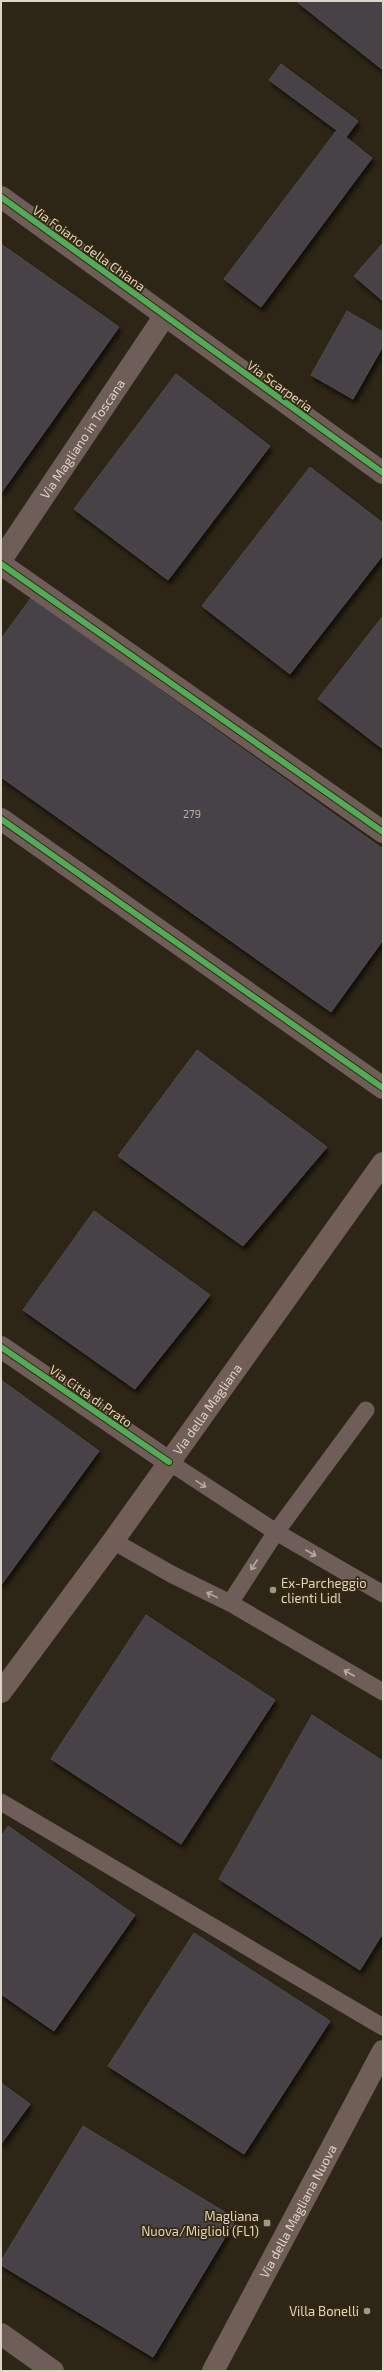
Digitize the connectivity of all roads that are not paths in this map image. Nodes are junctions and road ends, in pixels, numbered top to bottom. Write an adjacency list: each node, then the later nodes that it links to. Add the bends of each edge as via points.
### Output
1 (1, 197): 2 (street, Via Foiano della Chiana)
2 (164, 317): 3 (street, Via Scarperia); 4 (street, Via Magliano in Toscana)
3 (383, 473)
4 (1, 560)
5 (1, 564): 7 (street)
6 (1, 819): 8 (street)
7 (383, 832)
8 (383, 1088)
9 (383, 1163): 12 (main road, Via della Magliana)
10 (1, 1347): 12 (street, Via Città di Prato)
11 (366, 1410): 13 (lane)
12 (169, 1462): 13 (lane, one-way to 13); 14 (main road, Via della Magliana)
13 (276, 1532): 15 (lane, one-way to 15); 16 (lane, one-way to 16)
14 (113, 1541): 16 (lane, one-way to 14); 17 (main road, Via della Magliana)
15 (383, 1594)
16 (230, 1603): 18 (lane, one-way to 16)
17 (1, 1692)
18 (383, 1692)
19 (1, 1802): 20 (lane)
20 (383, 2027)
21 (383, 2051): 24 (main road, Via della Magliana Nuova)
22 (1, 2334): 23 (street)
23 (53, 2371)
24 (213, 2371)

